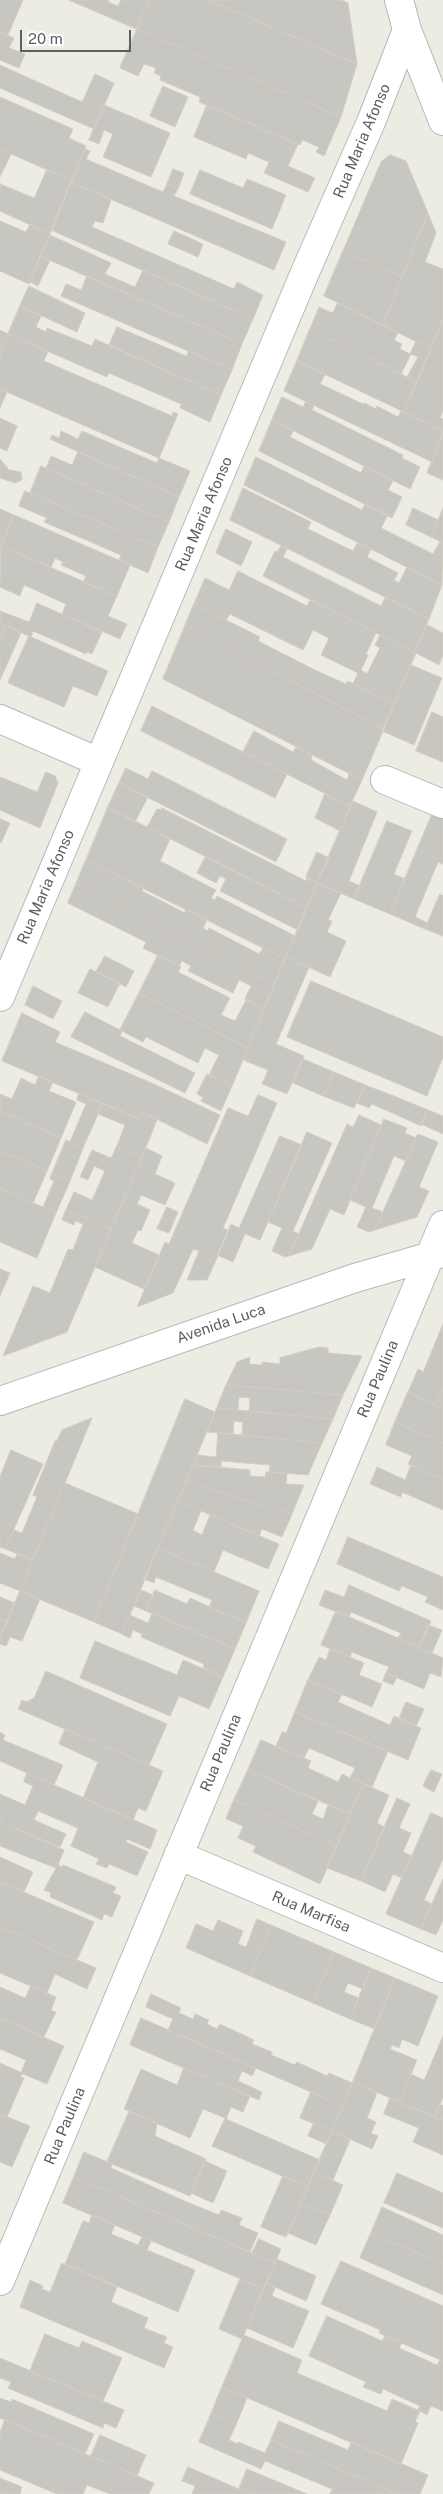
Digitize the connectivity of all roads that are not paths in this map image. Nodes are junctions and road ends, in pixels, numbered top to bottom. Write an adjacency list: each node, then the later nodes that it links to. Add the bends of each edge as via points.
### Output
1 (399, 0): 2 (street)
2 (407, 30): 3 (street); 5 (street, Rua Maria Afonso)
3 (443, 121)
4 (0, 719): 5 (street)
5 (99, 762): 8 (street, Rua Maria Afonso)
6 (385, 780): 7 (street)
7 (443, 804)
8 (0, 997)
9 (443, 1225): 10 (street, Rua Paulina)
10 (436, 1254): 11 (street, Avenida Luca, via 346,1281); 12 (street, Rua Paulina)
11 (0, 1401)
12 (178, 1855): 13 (street, Rua Marfisa); 14 (street, Rua Paulina)
13 (443, 1968)
14 (0, 2281)

